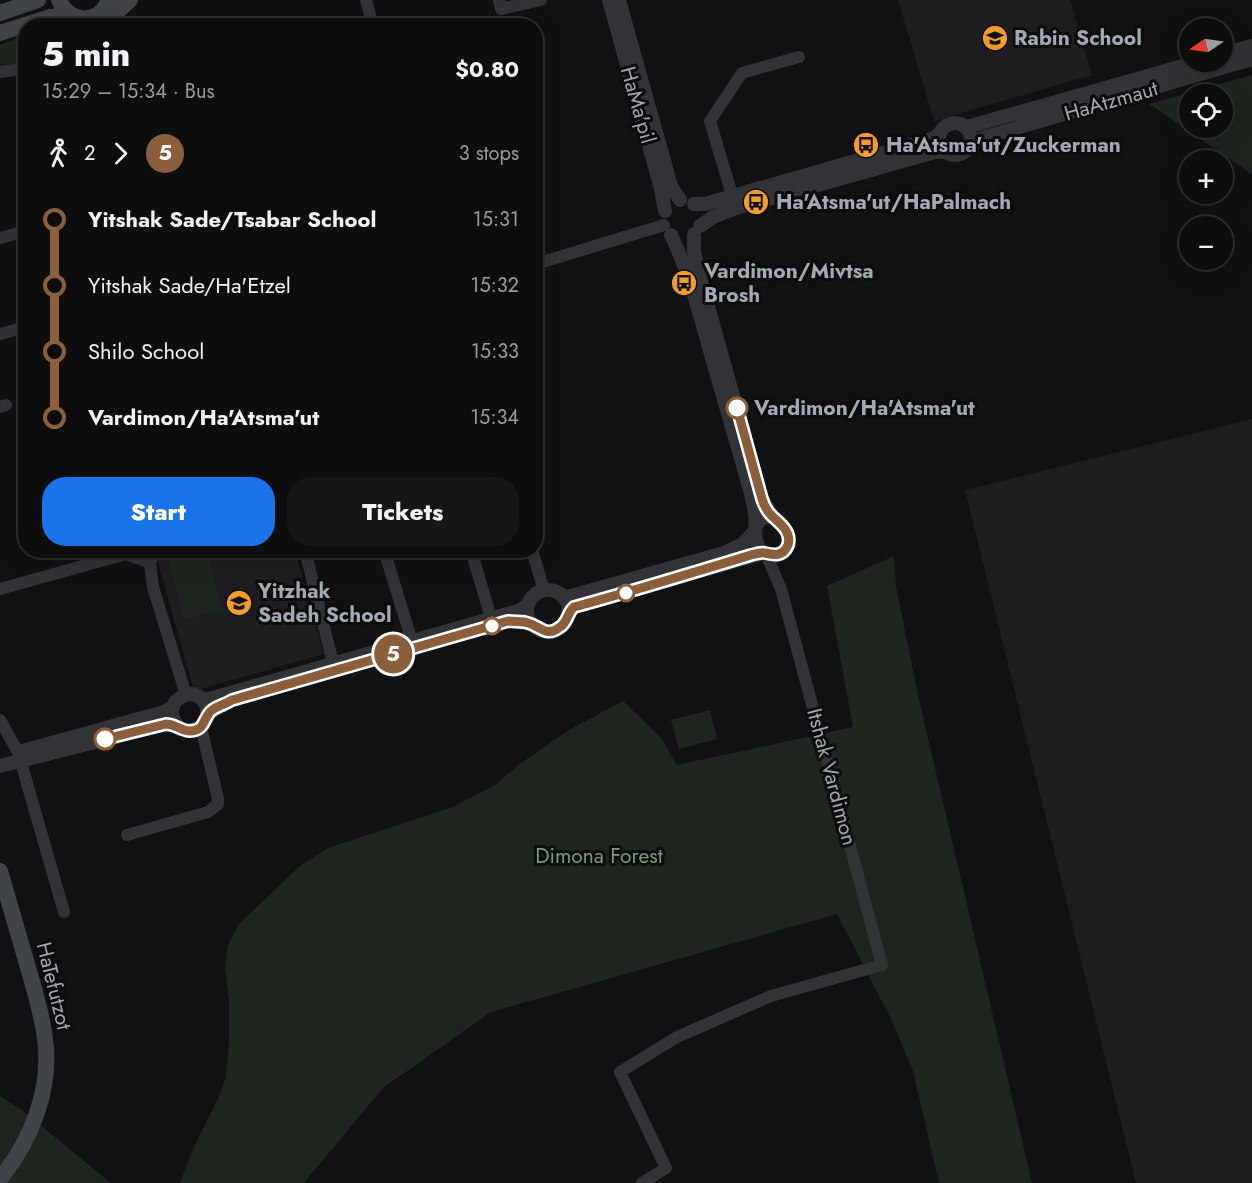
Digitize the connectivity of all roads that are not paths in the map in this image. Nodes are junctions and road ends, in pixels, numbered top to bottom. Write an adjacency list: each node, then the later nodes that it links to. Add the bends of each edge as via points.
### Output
1 (38, 0): 10 (main road)
2 (59, 0): 11 (main road)
3 (130, 0): 9 (main road, via 116,13)
4 (366, 0): 13 (street)
5 (499, 0): 6 (street, via 501,9)
6 (541, 0)
7 (609, 0): 30 (street, HaMa'pil, via 662,189)
8 (619, 0): 28 (street, HaMa'pil, via 670,186)
9 (107, 11): 12 (main road)
10 (0, 13)
11 (74, 18)
12 (90, 18)
13 (371, 18)
14 (18, 27): 15 (main road)
15 (0, 33)
16 (1252, 46): 17 (street)
17 (1233, 51)
18 (799, 57): 27 (street, via 742,73 710,121)
19 (1252, 59): 25 (street, HaAtzmaut, via 982,138)
20 (1179, 67): 23 (street, HaAtzmaut)
21 (18, 70): 22 (street)
22 (0, 72)
23 (967, 127): 24 (street, via 951,123); 25 (street, via 972,137)
24 (940, 134): 26 (street); 27 (street)
25 (970, 145): 26 (street, via 961,155)
26 (945, 152): 31 (street, via 736,208 713,217)
27 (732, 195): 29 (street)
28 (680, 200): 29 (street); 30 (street, via 672,203)
29 (694, 204): 31 (street, via 700,212)
30 (667, 224): 31 (street, via 683,238); 34 (street); 38 (street, via 687,268 753,503)
31 (697, 230): 37 (street, via 694,251 700,278 762,499)
32 (18, 233): 33 (street)
33 (0, 238)
34 (543, 262)
35 (18, 329): 36 (street)
36 (0, 334)
37 (773, 517): 38 (street, via 760,520); 39 (street, via 788,535 788,545)
38 (755, 530): 39 (street, via 759,548); 50 (street, via 743,544 724,553)
39 (770, 553): 52 (street, via 574,607); 71 (street, Itshak Vardimon, via 882,965 771,996 677,1036 620,1072 666,1168)
40 (105, 558): 48 (street)
41 (139, 558): 47 (street)
42 (152, 558): 47 (street)
43 (307, 558): 56 (street)
44 (386, 558): 55 (street)
45 (473, 558): 53 (street)
46 (534, 558): 49 (street)
47 (150, 563): 57 (street, via 153,587)
48 (0, 589)
49 (544, 591): 50 (street, via 555,591); 51 (street, via 535,594)
50 (563, 597): 52 (street)
51 (528, 605): 53 (street); 54 (street)
52 (568, 613): 54 (street, via 556,630 543,631)
53 (491, 618): 55 (street)
54 (531, 624): 60 (street, via 508,621 232,700)
55 (412, 641): 56 (street)
56 (333, 663): 58 (street)
57 (186, 695): 58 (street); 59 (street)
58 (202, 699): 60 (street)
59 (173, 707): 62 (street, via 172,718); 64 (street)
60 (208, 714): 63 (street)
61 (0, 720): 64 (street)
62 (179, 727): 63 (street, via 190,731); 64 (street, via 166,724)
63 (201, 728): 67 (street, via 218,804 208,812)
64 (20, 756): 65 (street); 66 (street); 69 (street)
65 (0, 757)
66 (0, 766)
67 (127, 835)
68 (0, 871): 70 (main road, HaTefutzot, via 42,1016 46,1060 37,1112 20,1150)
69 (64, 912)
70 (1, 1179)
71 (642, 1183)

